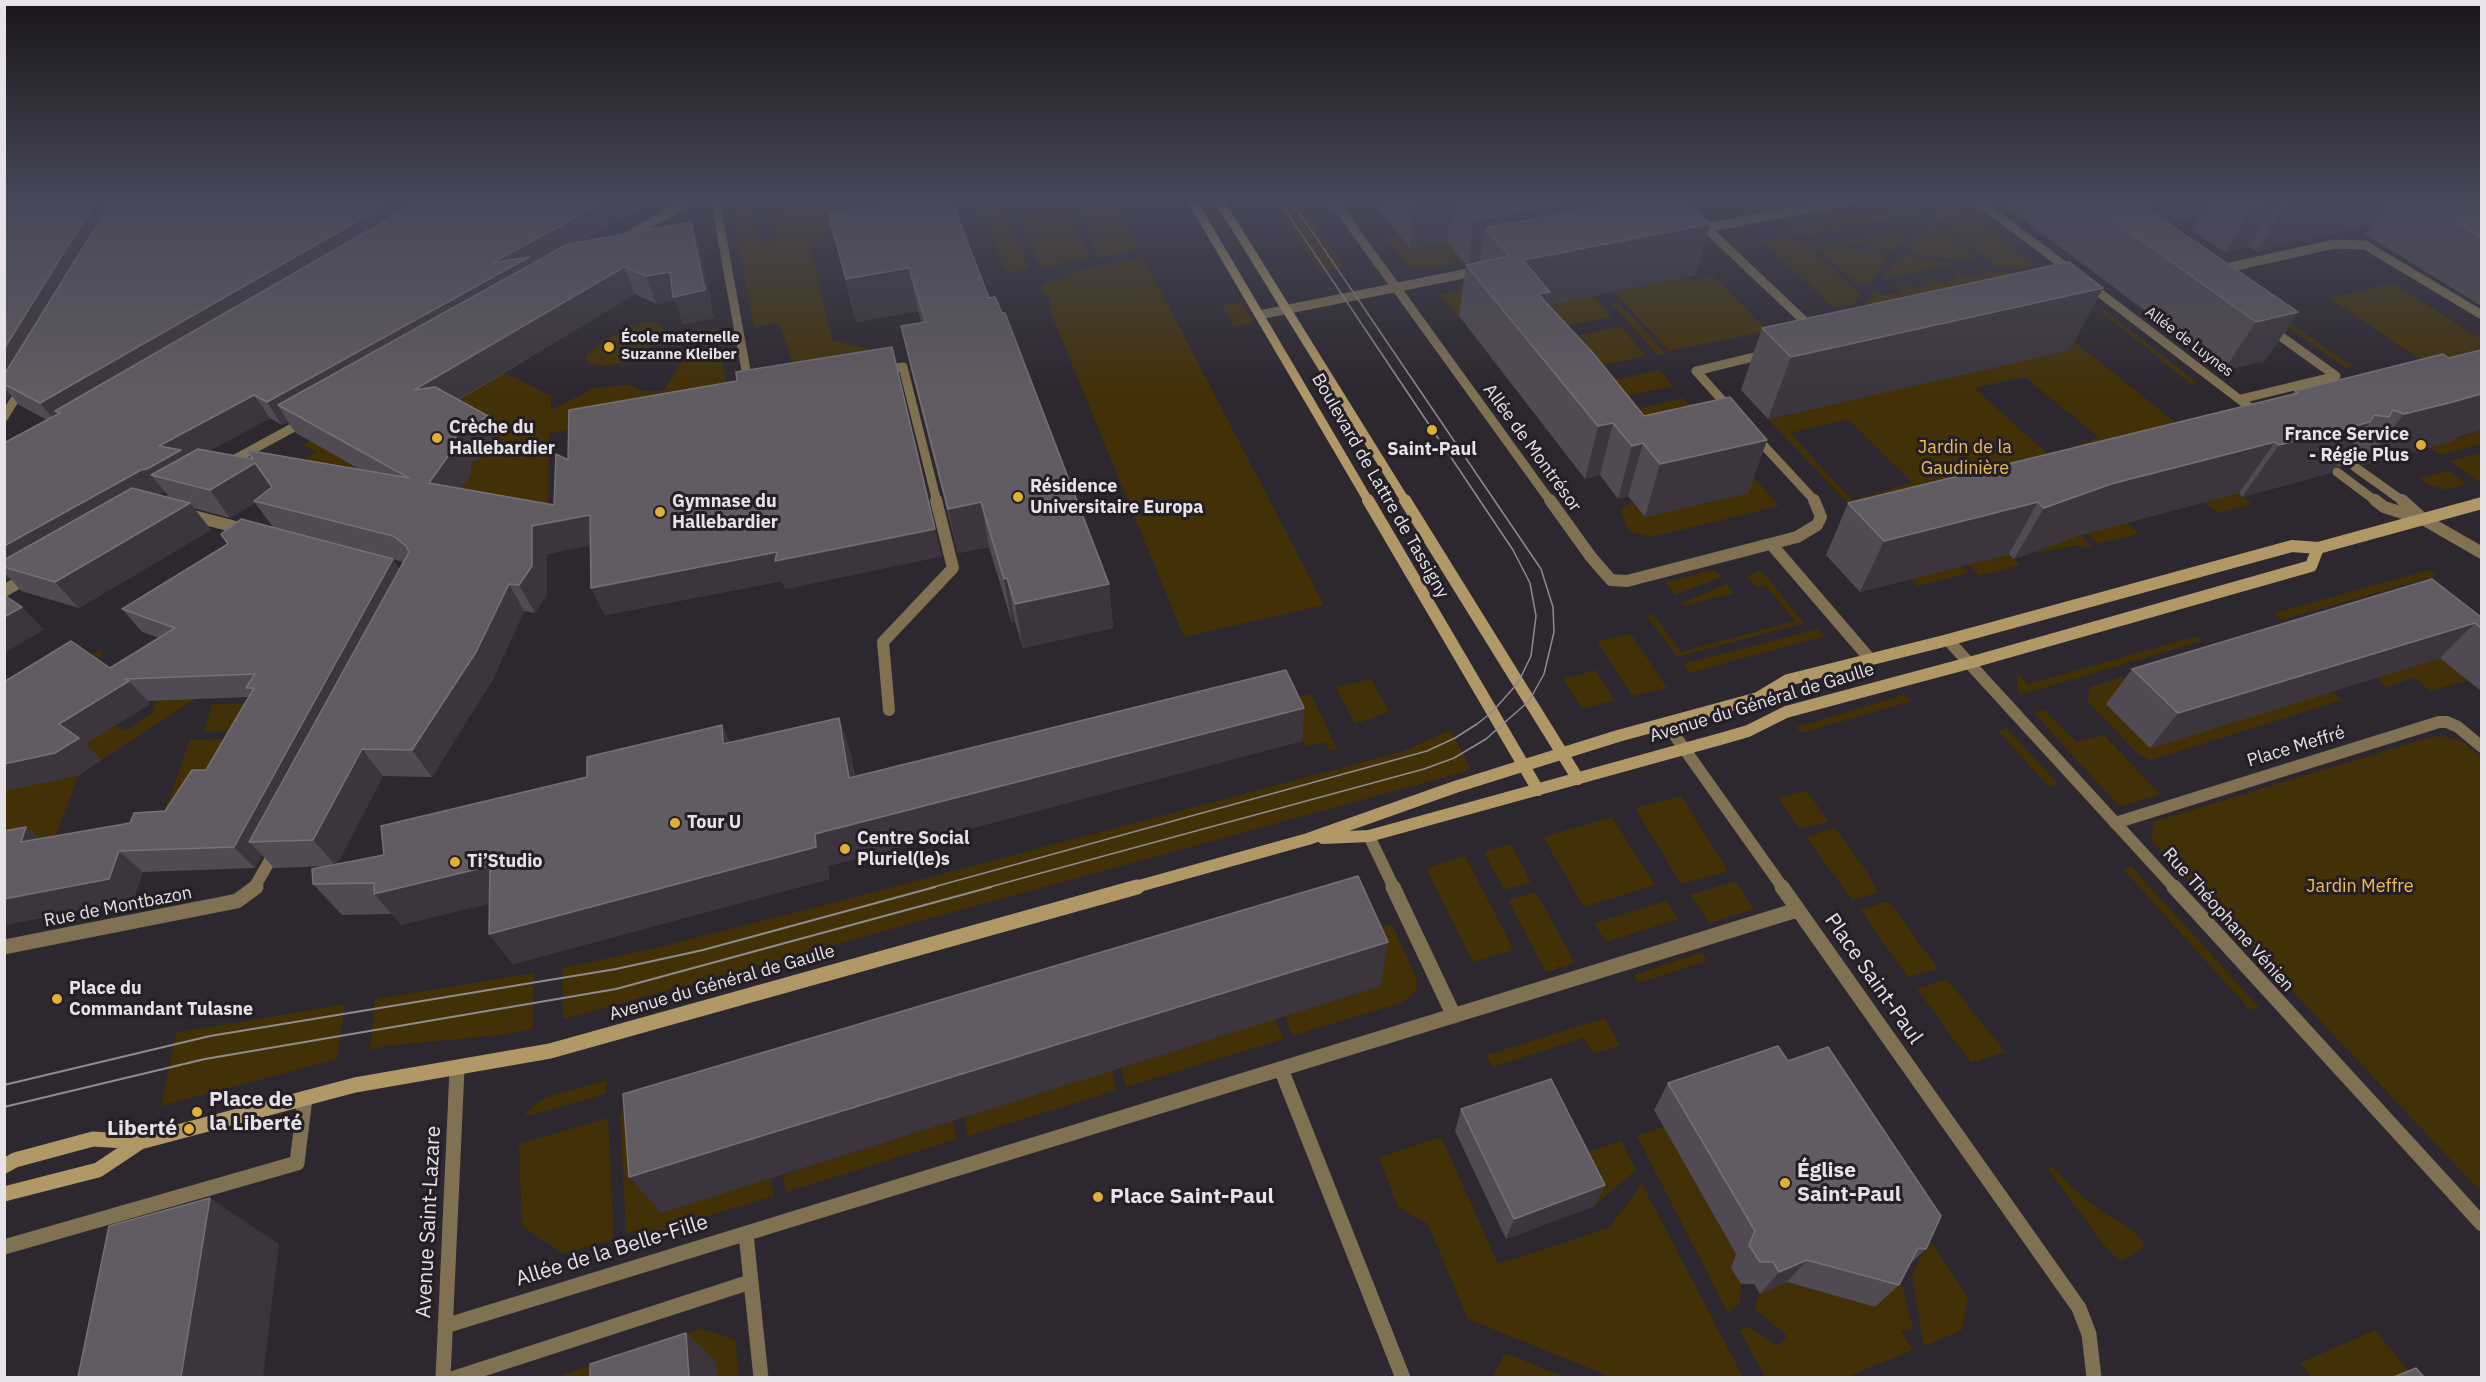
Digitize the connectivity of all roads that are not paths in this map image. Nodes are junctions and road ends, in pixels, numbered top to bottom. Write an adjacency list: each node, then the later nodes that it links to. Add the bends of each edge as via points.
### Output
1 (727, 263): 20 (street, via 751,392)
2 (1229, 263): 13 (main road, Boulevard de Lattre de Tassigny)
3 (1258, 263): 12 (main road, Boulevard de Lattre de Tassigny)
4 (1379, 263): 11 (street, Allée de Montrésor)
5 (1744, 263): 16 (street)
6 (2057, 263): 21 (street, Allée de Luynes)
7 (2244, 263): 10 (street)
8 (2398, 263): 14 (street)
9 (1486, 270): 11 (street)
10 (2205, 272)
11 (1396, 287): 12 (street); 35 (street, Allée de Montrésor, via 1611,580 1645,578)
12 (1286, 309): 13 (street); 47 (main road, Boulevard de Lattre de Tassigny)
13 (1259, 315): 48 (main road, Boulevard de Lattre de Tassigny)
14 (2481, 315)
15 (2262, 324): 21 (street, via 2336,376)
16 (1818, 334)
17 (1782, 351): 25 (street, via 1696,371)
18 (868, 373): 43 (street, via 903,367 953,568 883,642)
19 (26, 380): 24 (street)
20 (762, 390)
21 (2241, 399): 22 (street, Allée de Luynes); 26 (street, Allée de Luynes)
22 (2271, 412)
23 (316, 415): 29 (street)
24 (4, 417)
25 (1737, 417)
26 (2273, 425)
27 (1745, 426): 35 (street, via 1816,502 1821,517 1817,525 1797,537)
28 (2355, 467): 33 (street)
29 (211, 472)
30 (2337, 472): 33 (street, via 2384,507)
31 (2481, 503): 33 (main road, Avenue du Général de Gaulle)
32 (178, 512): 34 (street)
33 (2423, 519): 36 (main road, Avenue du Général de Gaulle); 37 (street)
34 (259, 533)
35 (1772, 545): 41 (street)
36 (2318, 548): 40 (main road, Avenue du Général de Gaulle, via 2292,546); 42 (main road, Avenue du Général de Gaulle, via 2311,566)
37 (2481, 553)
38 (42, 569): 39 (street)
39 (4, 591)
40 (1948, 640): 41 (main road, Avenue du Général de Gaulle); 42 (street, Rue Théophane Vénien)
41 (1869, 659): 44 (main road, Avenue du Général de Gaulle, via 1788,680 1758,698)
42 (1969, 663): 46 (main road, Avenue du Général de Gaulle, via 1786,712 1748,731); 51 (street, Rue Théophane Vénien)
43 (889, 710)
44 (1666, 723): 46 (street); 47 (main road, Avenue du Général de Gaulle)
45 (2481, 747): 51 (street, Place Meffré, via 2458,727 2439,722)
46 (1684, 749): 49 (main road, Avenue du Général de Gaulle); 55 (street)
47 (1562, 754): 48 (main road, Avenue du Général de Gaulle); 49 (main road, Boulevard de Lattre de Tassigny)
48 (1524, 766): 50 (main road, Boulevard de Lattre de Tassigny); 54 (main road, Avenue du Général de Gaulle, via 1455,786)
49 (1578, 779): 50 (main road, Avenue du Général de Gaulle)
50 (1538, 790): 53 (main road, Avenue du Général de Gaulle)
51 (2115, 823): 64 (street, Rue Théophane Vénien)
52 (285, 832): 56 (street, Rue de Montbazon, via 258,884 237,900)
53 (1369, 836): 54 (main road, Avenue du Général de Gaulle); 57 (street)
54 (1308, 839): 59 (main road, Avenue du Général de Gaulle, via 568,1046)
55 (1797, 910): 57 (street, Place Saint-Paul); 73 (street, Place Saint-Paul, via 2079,1308 2089,1334)
56 (4, 947)
57 (1454, 1016): 58 (street, Place Saint-Paul)
58 (1281, 1069): 65 (street, Place Saint-Paul); 72 (street)
59 (457, 1070): 60 (main road, Avenue du Général de Gaulle, via 354,1085); 68 (street, Avenue Saint-Lazare)
60 (305, 1098): 61 (main road, Avenue du Général de Gaulle); 66 (street, via 297,1163)
61 (140, 1142): 62 (main road, Avenue du Général de Gaulle, via 93,1139); 63 (main road, Avenue du Général de Gaulle, via 98,1170)
62 (4, 1166)
63 (4, 1194)
64 (2481, 1224)
65 (746, 1234): 67 (street); 68 (street, Allée de la Belle-Fille)
66 (4, 1247)
67 (750, 1282): 70 (street); 71 (street)
68 (446, 1326): 69 (street, Avenue Saint-Lazare)
69 (443, 1377)
70 (455, 1377)
71 (761, 1377)
72 (1403, 1377)
73 (2094, 1377)

